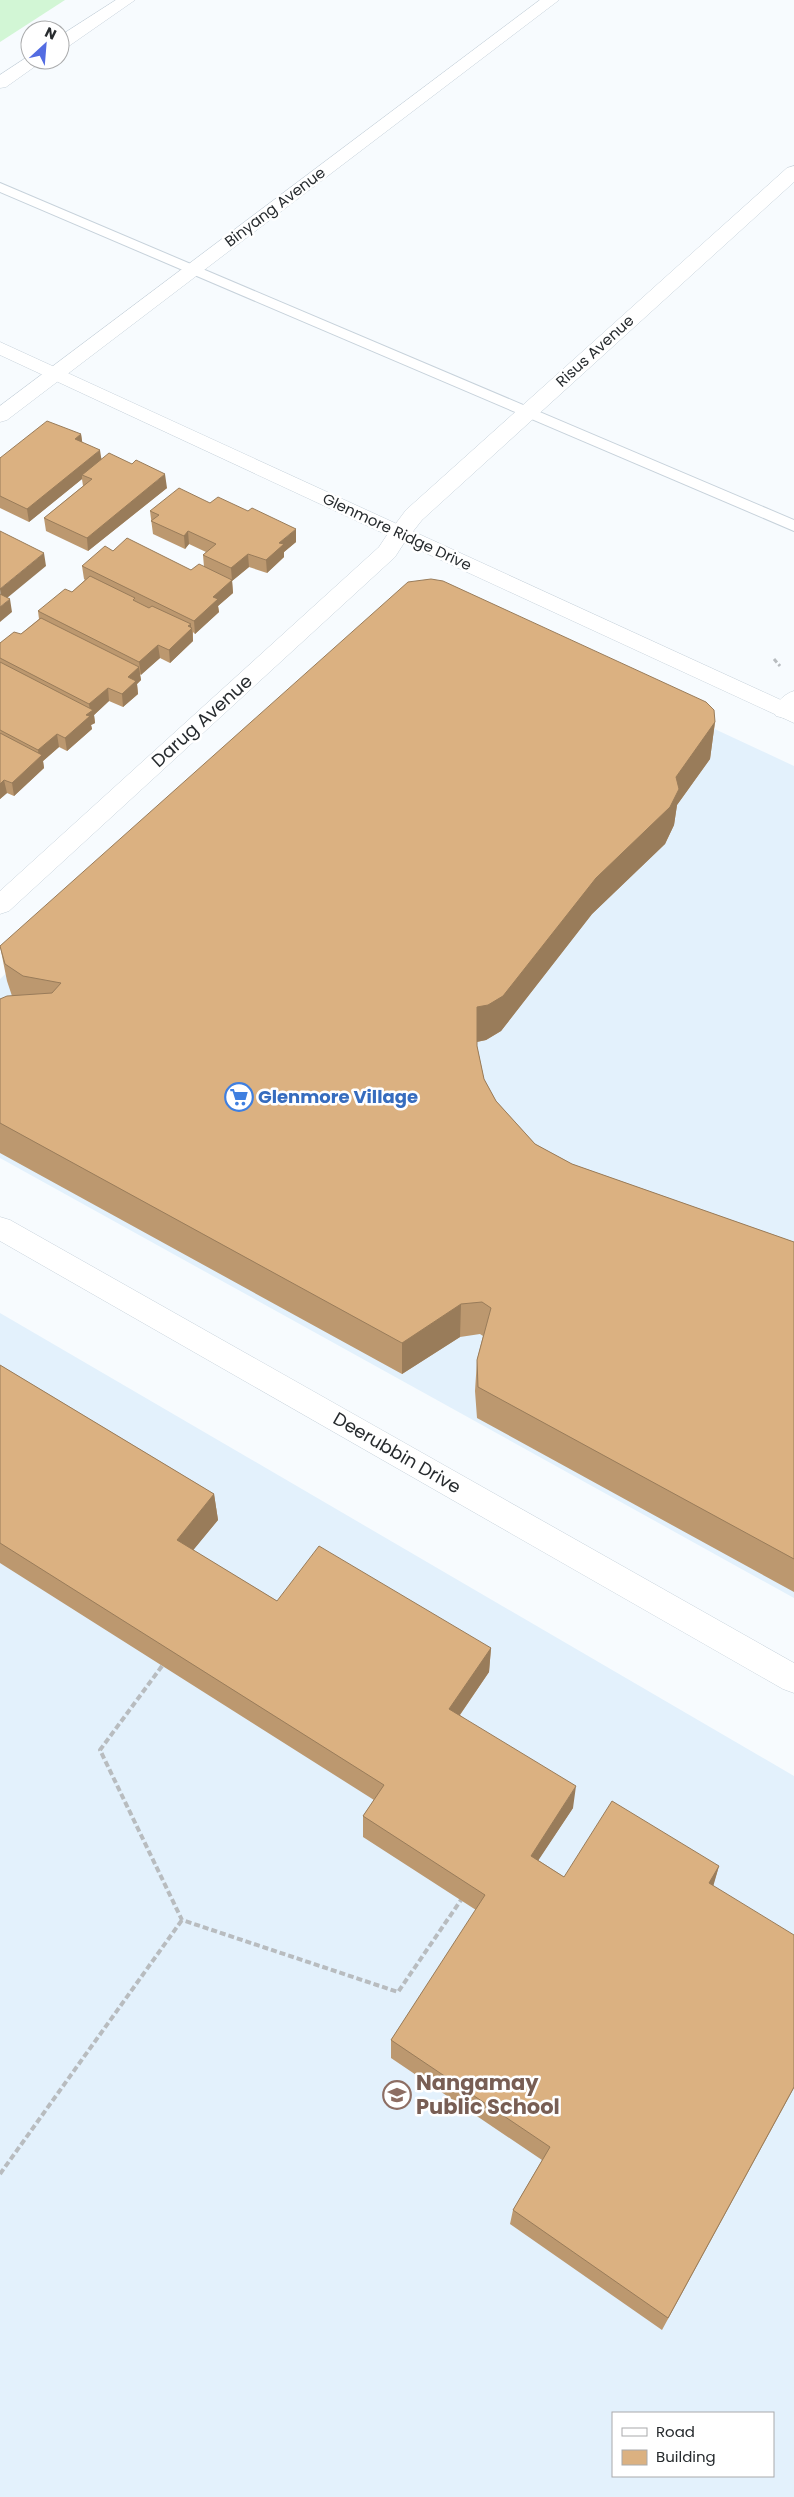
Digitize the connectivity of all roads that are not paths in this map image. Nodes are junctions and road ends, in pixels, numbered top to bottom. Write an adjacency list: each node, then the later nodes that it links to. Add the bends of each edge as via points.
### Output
1 (127, 0): 3 (street)
2 (551, 0): 8 (street, Binyang Avenue)
3 (70, 37)
4 (20, 70): 5 (street)
5 (0, 83)
6 (794, 172): 11 (street, Risus Avenue)
7 (0, 187): 8 (lane)
8 (193, 268): 10 (street, Binyang Avenue); 11 (lane)
9 (0, 348): 10 (street, Glenmore Ridge Drive)
10 (56, 373): 12 (street, Binyang Avenue); 14 (street, Glenmore Ridge Drive)
11 (528, 412): 13 (lane); 14 (street, Risus Avenue, via 414,515)
12 (0, 416)
13 (794, 526)
14 (399, 534): 15 (street, Glenmore Ridge Drive); 16 (street, Darug Avenue, via 387,552)
15 (791, 708)
16 (0, 905)
17 (0, 1228): 18 (street, Deerubbin Drive)
18 (794, 1679)

